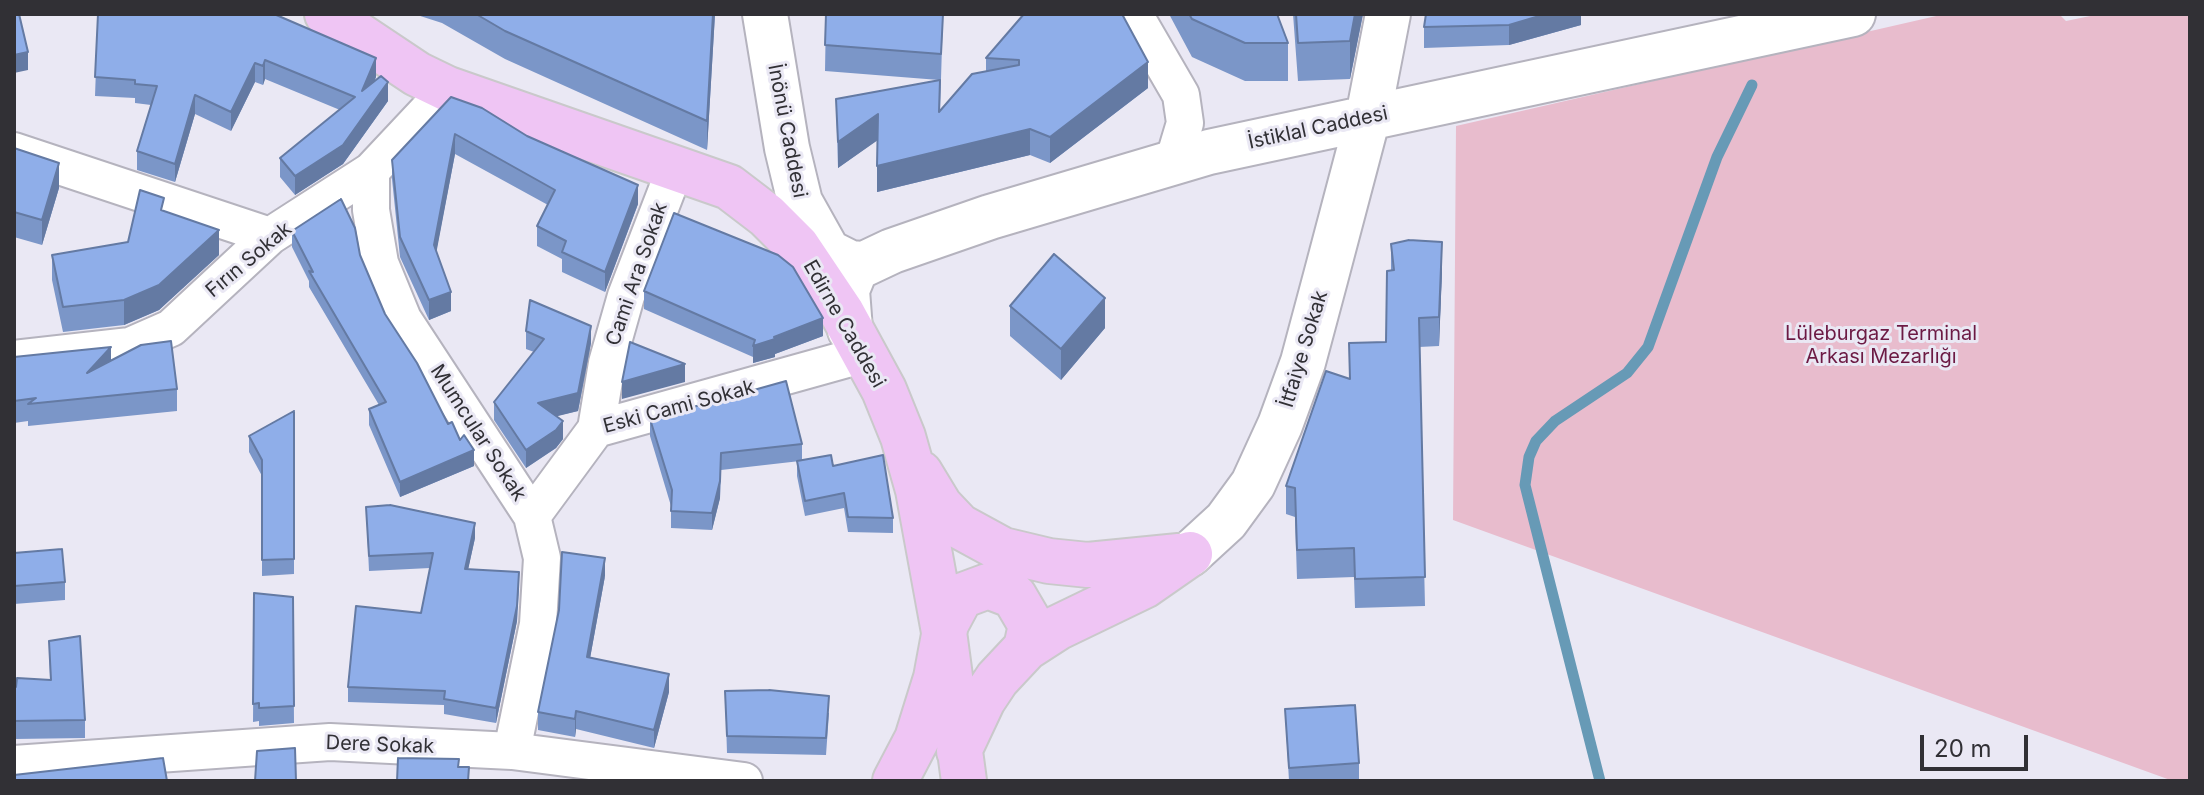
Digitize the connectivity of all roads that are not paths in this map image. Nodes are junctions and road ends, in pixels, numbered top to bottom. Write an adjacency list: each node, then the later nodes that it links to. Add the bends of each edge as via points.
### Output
1 (327, 14): 6 (main road, Edirne Caddesi)
2 (765, 14): 8 (main road, İnönü Caddesi)
3 (1134, 14): 11 (street, via 1181,95 1185,123)
4 (1388, 14): 7 (main road, İtfaiye Sokak)
5 (1842, 15): 7 (main road, İstiklal Caddesi)
6 (448, 89): 12 (main road, Edirne Caddesi); 13 (street, Fırın Sokak)
7 (1368, 117): 9 (main road, İstiklal Caddesi); 14 (main road, İtfaiye Sokak)
8 (783, 124): 15 (main road, via 778,150 765,171 745,182); 17 (main road, İnönü Caddesi, via 798,197 817,237 835,257)
9 (1303, 130): 11 (main road, İstiklal Caddesi); 14 (main road, via 1332,145)
10 (14, 151): 16 (street)
11 (1173, 163): 17 (main road, İstiklal Caddesi, via 990,217)
12 (675, 169): 15 (main road, Edirne Caddesi); 20 (street, Cami Ara Sokak, via 626,296)
13 (371, 171): 16 (street, Fırın Sokak); 22 (street, Mumcular Sokak, via 380,263 403,319)
14 (1350, 182): 23 (main road, İtfaiye Sokak, via 1303,362 1280,425 1253,484 1226,521)
15 (721, 184): 18 (main road, Edirne Caddesi, via 767,216 797,246)
16 (270, 236): 19 (street, Fırın Sokak, via 171,328 130,346)
17 (862, 264): 18 (main road, via 847,290)
18 (858, 342): 20 (street, Eski Cami Sokak); 21 (main road, Edirne Caddesi)
19 (14, 359)
20 (596, 429): 22 (street, Eski Cami Sokak)
21 (903, 437): 23 (main road, via 940,506 959,526 1003,550 1088,565); 24 (main road, Edirne Caddesi)
22 (532, 516): 26 (street, Mumcular Sokak, via 542,558 538,624)
23 (1190, 554): 25 (main road, İtfaiye Sokak, via 1144,586)
24 (944, 632): 25 (main road, via 961,596 981,586 996,587 1014,596 1026,612 1031,630); 28 (main road, Edirne Caddesi); 30 (main road, via 923,721)
25 (1026, 648): 28 (main road, İtfaiye Sokak, via 990,690)
26 (512, 751): 27 (street, Dere Sokak, via 330,742); 29 (street, Dere Sokak)
27 (14, 764)
28 (957, 770)
29 (744, 781)
30 (895, 781)

